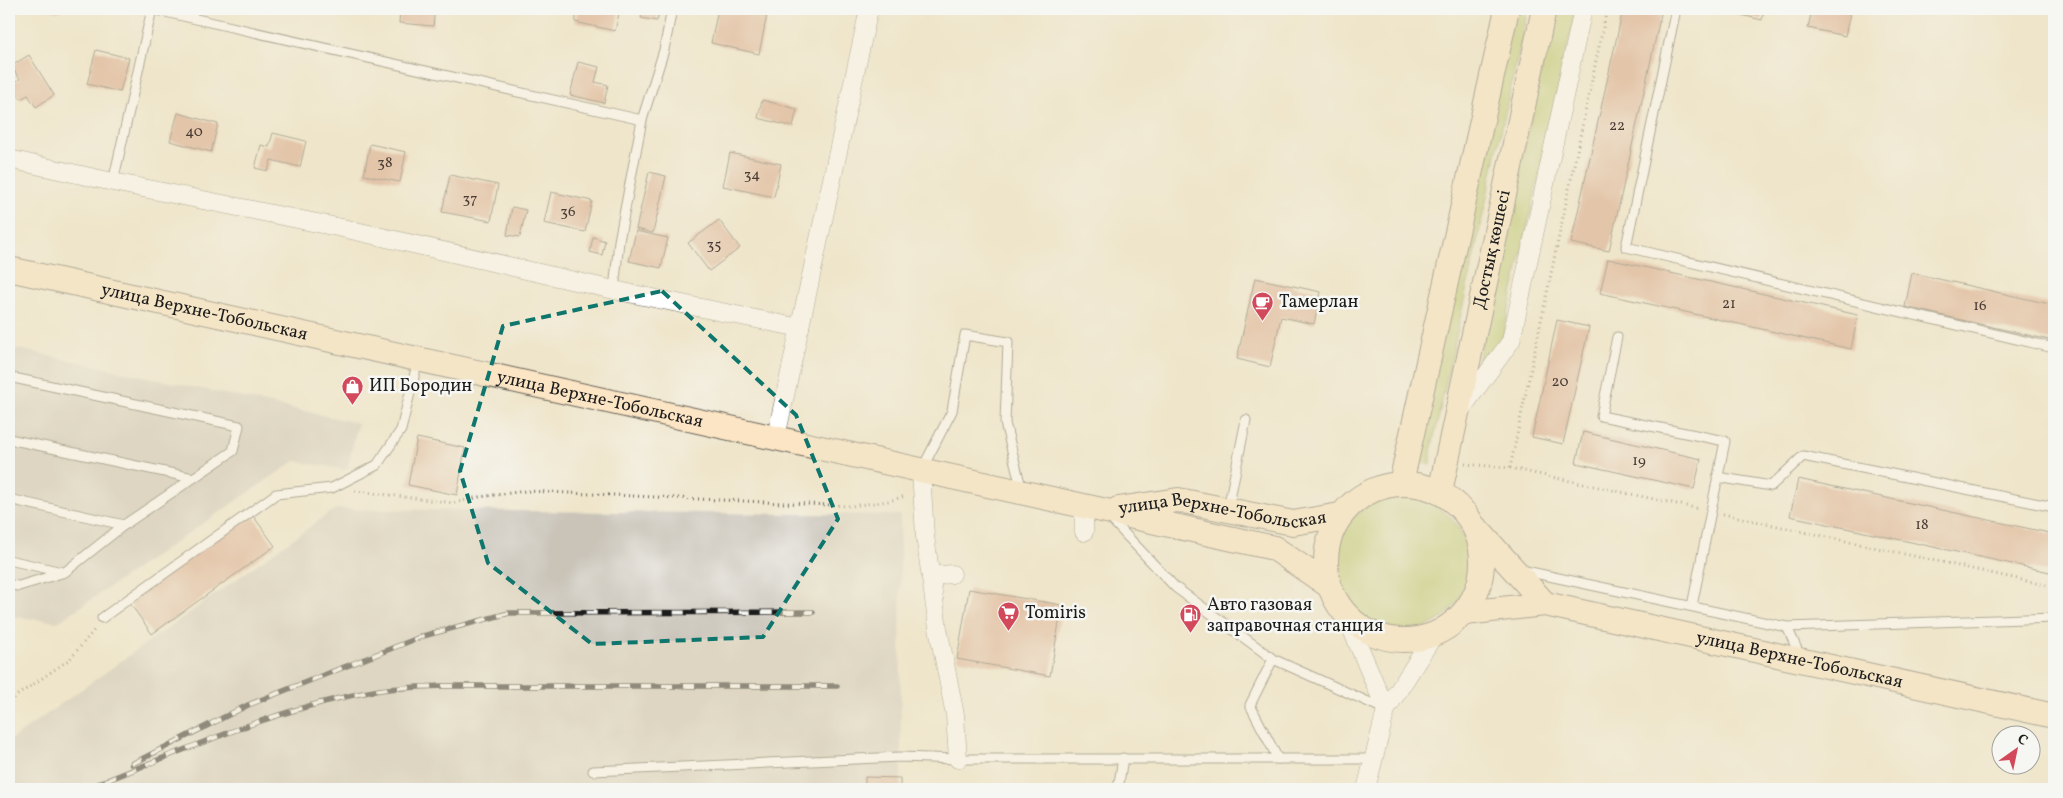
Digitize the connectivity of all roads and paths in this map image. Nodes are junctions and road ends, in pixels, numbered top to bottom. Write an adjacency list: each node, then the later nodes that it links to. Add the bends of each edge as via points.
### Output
1 (152, 9): 9 (lane); 11 (lane)
2 (672, 9): 9 (lane, via 664,50)
3 (869, 9): 14 (street)
4 (1507, 9): 28 (street, Достық көшесі)
5 (1544, 9): 19 (street, Достық көшесі)
6 (1583, 9): 19 (street, via 1511,341)
7 (1607, 9): 24 (path)
8 (1676, 9): 16 (lane, via 1626,247)
9 (642, 120): 13 (lane, via 619,241)
10 (9, 159): 11 (street)
11 (113, 182): 13 (street, via 348,229)
12 (9, 269): 17 (street, улица Верхне-Тобольская)
13 (614, 290): 14 (street)
14 (800, 328): 21 (street)
15 (1617, 337): 25 (lane, via 1601,416 1725,440)
16 (2054, 348)
17 (418, 360): 21 (street, улица Верхне-Тобольская); 29 (lane, via 401,430 377,466)
18 (9, 377): 26 (lane, via 239,426 233,451)
19 (1455, 418): 23 (street, Достық көшесі)
20 (1246, 420): 35 (lane)
21 (776, 437): 27 (street, улица Верхне-Тобольская)
22 (9, 438): 26 (lane)
23 (1446, 462): 24 (path); 30 (street, Достық көшесі)
24 (1510, 468): 36 (path)
25 (1718, 477): 33 (lane, via 1771,486 1802,456); 36 (lane)
26 (193, 478): 39 (lane)
27 (922, 481): 29 (path, via 889,501 852,506 526,491 454,503); 31 (street, улица Верхне-Тобольская); 31 (lane, via 952,411 965,335 1008,342 1005,423); 45 (street)
28 (1401, 483): 30 (street, via 1421,485); 37 (street, улица Верхне-Тобольская, via 1382,486 1364,494)
29 (332, 488): 52 (lane, via 276,494)
30 (1440, 492): 38 (street, via 1458,505)
31 (1023, 494): 34 (street, улица Верхне-Тобольская)
32 (9, 500): 39 (lane)
33 (2054, 507)
34 (1094, 509): 35 (street, улица Верхне-Тобольская, via 1178,500); 40 (street); 47 (street, улица Верхне-Тобольская, via 1274,548); 57 (lane, via 1174,587)
35 (1227, 510): 37 (street, улица Верхне-Тобольская, via 1292,524)
36 (1711, 511): 48 (path); 50 (lane)
37 (1340, 515): 47 (street, улица Верхне-Тобольская, via 1326,544 1324,564)
38 (1472, 523): 42 (street); 51 (street, via 1481,548 1482,573)
39 (124, 525): 43 (lane)
40 (1084, 532)
41 (9, 560): 43 (lane)
42 (1511, 568): 49 (street); 50 (lane)
43 (65, 572): 46 (lane, via 20,586)
44 (952, 574): 45 (street)
45 (931, 576): 63 (street, via 955,715)
46 (9, 584)
47 (1328, 584): 53 (street, улица Верхне-Тобольская)
48 (2054, 587)
49 (1545, 604): 51 (street, улица Верхне-Тобольская); 58 (street, улица Верхне-Тобольская)
50 (1692, 606): 55 (lane)
51 (1465, 613): 56 (street, via 1451,626)
52 (102, 618): 59 (path, via 91,637 70,659)
53 (1347, 618): 56 (street, улица Верхне-Тобольская, via 1367,632 1392,641); 60 (street)
54 (2054, 618): 55 (lane)
55 (1787, 627): 58 (lane)
56 (1424, 638): 60 (street)
57 (1273, 659): 60 (lane); 64 (lane, via 1250,705)
58 (1802, 661): 61 (street, улица Верхне-Тобольская)
59 (9, 701)
60 (1386, 710): 65 (street)
61 (2054, 716)
62 (1123, 758): 63 (lane); 64 (lane); 67 (lane)
63 (958, 759): 66 (lane, via 900,757)
64 (1278, 759): 65 (lane)
65 (1374, 759): 68 (street)
66 (593, 771)
67 (1118, 789)
68 (1366, 789)

